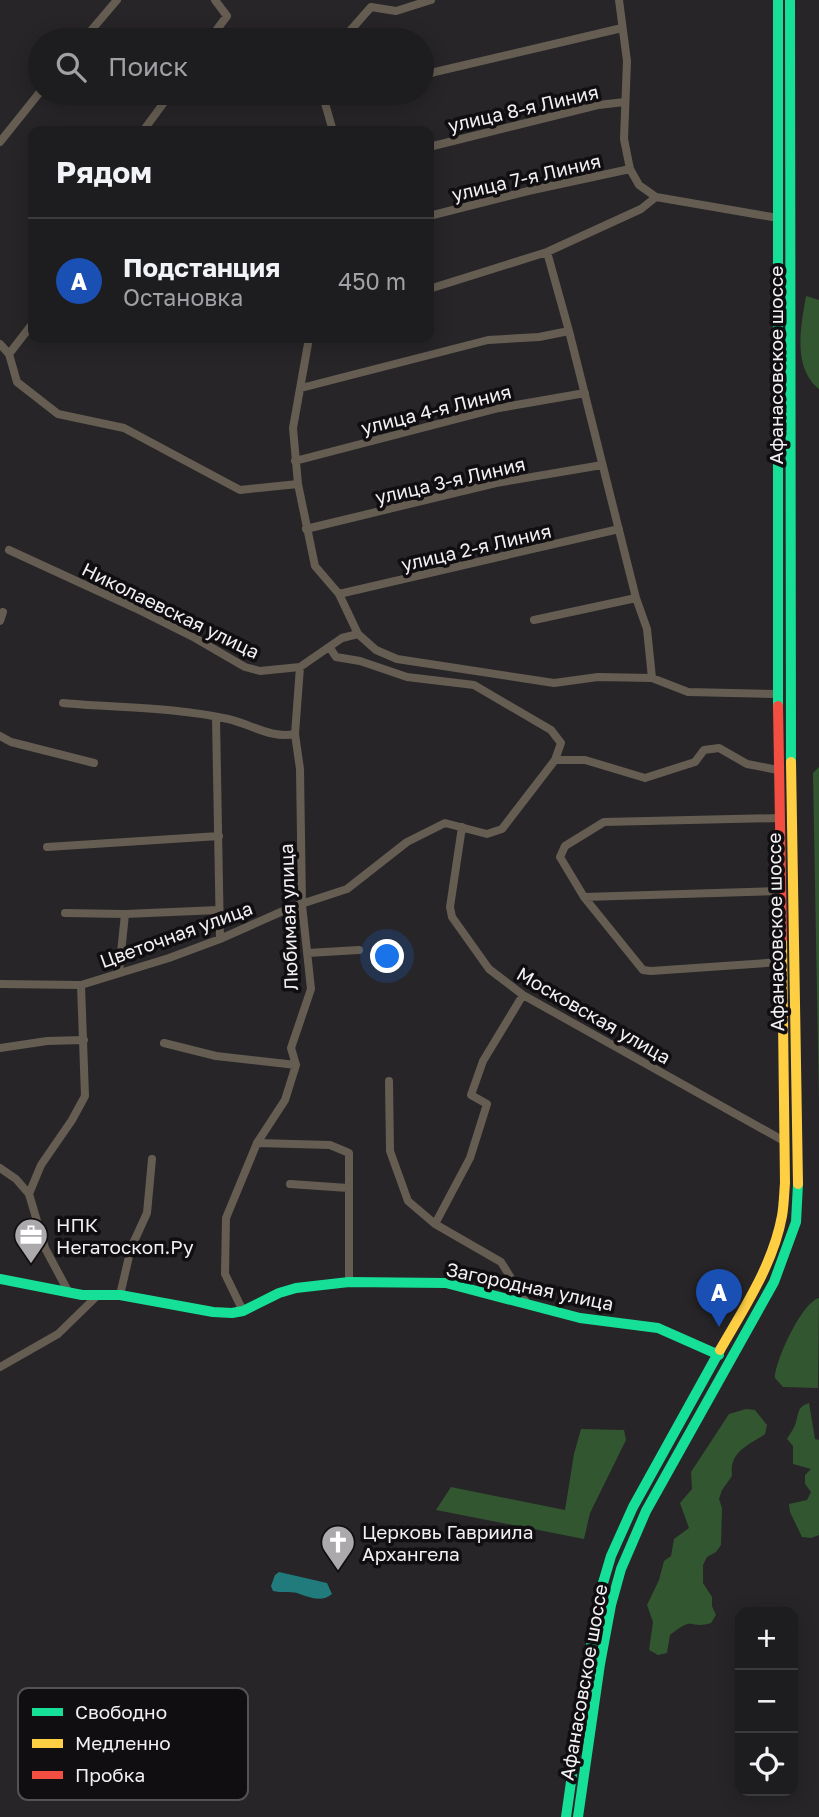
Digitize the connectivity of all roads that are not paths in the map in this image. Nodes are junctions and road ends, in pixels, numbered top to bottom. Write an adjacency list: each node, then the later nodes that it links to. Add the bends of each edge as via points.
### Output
1 (117, 0): 8 (street)
2 (215, 0): 9 (street, via 227,16)
3 (430, 0): 7 (street, via 396,11)
4 (619, 0): 11 (street)
5 (778, 0): 24 (main road, Афанасовское шоссе)
6 (790, 0): 96 (main road, Афанасовское шоссе, via 790,771 796,1222 774,1282 631,1544 611,1605)
7 (374, 5): 10 (street)
8 (93, 28)
9 (218, 28)
10 (353, 28)
11 (622, 28): 12 (street); 13 (street, via 627,61)
12 (434, 72)
13 (625, 102): 20 (street, улица 8-я Линия); 21 (street, via 624,139)
14 (30, 105): 19 (street)
15 (162, 105): 17 (street)
16 (325, 105): 18 (street)
17 (147, 126)
18 (331, 126)
19 (0, 142)
20 (434, 146)
21 (630, 169): 22 (street, via 639,185); 23 (street, улица 7-я Линия)
22 (656, 197): 24 (street); 25 (street, via 641,209)
23 (434, 215)
24 (778, 218): 47 (main road, Афанасовское шоссе)
25 (547, 252): 26 (street); 28 (street)
26 (434, 287)
27 (28, 329): 31 (street)
28 (569, 331): 32 (street, via 488,340); 33 (street)
29 (308, 343): 32 (street)
30 (0, 344): 31 (street)
31 (9, 354): 36 (street, via 17,382 58,414 124,429 240,490)
32 (301, 388): 34 (street, via 293,428)
33 (585, 393): 34 (street, улица 4-я Линия, via 499,408); 35 (street)
34 (295, 461): 36 (street)
35 (602, 466): 37 (street, улица 3-я Линия, via 496,483); 38 (street)
36 (298, 484): 37 (street)
37 (306, 529): 40 (street, via 315,566)
38 (619, 529): 40 (street, улица 2-я Линия); 41 (street)
39 (9, 550): 45 (street, Николаевская улица, via 135,608 245,667 260,671)
40 (339, 594): 43 (street)
41 (636, 598): 42 (street); 46 (street, via 647,629)
42 (534, 620)
43 (358, 634): 44 (street, Николаевская улица, via 342,638); 46 (street, via 376,650 397,659 554,683 598,677)
44 (330, 648): 45 (street, Николаевская улица); 52 (street, via 336,657 407,677 474,685 551,730 561,743)
45 (300, 667): 50 (street, Любимая улица)
46 (652, 678): 47 (street, via 688,692)
47 (778, 694): 54 (main road, Афанасовское шоссе)
48 (62, 704): 49 (street)
49 (216, 718): 50 (street, via 283,737); 57 (street)
50 (295, 734): 61 (street, Любимая улица, via 300,769)
51 (0, 736): 53 (street)
52 (555, 760): 54 (street, via 585,760 645,778 695,762 704,750 719,748 747,764); 56 (street, Цветочная улица, via 502,829 487,834)
53 (94, 763)
54 (778, 770): 55 (main road, Афанасовское шоссе)
55 (780, 818): 59 (main road, Афанасовское шоссе); 60 (street, via 601,823 561,851 562,864)
56 (462, 827): 61 (street, Цветочная улица, via 445,823 407,842 347,890); 72 (street, Московская улица, via 452,917 489,969)
57 (219, 836): 58 (street); 62 (street)
58 (47, 847)
59 (780, 891): 60 (street); 68 (main road, Афанасовское шоссе)
60 (584, 897): 68 (street, via 647,971)
61 (302, 905): 65 (street, Цветочная улица); 67 (street, Любимая улица)
62 (219, 910): 64 (street); 65 (street)
63 (65, 913): 64 (street)
64 (125, 914): 69 (street)
65 (219, 939): 69 (street, Цветочная улица)
66 (359, 950): 67 (street)
67 (308, 953): 76 (street, Любимая улица, via 310,989 291,1048)
68 (781, 962): 78 (main road, Афанасовское шоссе)
69 (118, 972): 71 (street, Цветочная улица)
70 (0, 984): 71 (street)
71 (81, 985): 73 (street)
72 (523, 995): 78 (street, Московская улица); 85 (street, via 483,1061 471,1095 487,1104 470,1158)
73 (84, 1040): 75 (street); 84 (street, via 85,1096 41,1165)
74 (164, 1043): 76 (street, via 216,1056)
75 (0, 1048)
76 (296, 1065): 79 (street, Любимая улица, via 285,1100)
77 (389, 1081): 85 (street, via 390,1151 396,1172 408,1201)
78 (784, 1141): 93 (main road, Афанасовское шоссе, via 782,1216 773,1248)
79 (257, 1143): 83 (street, via 330,1145 349,1153); 92 (street, Любимая улица, via 226,1219 225,1274)
80 (152, 1159): 90 (street, via 148,1213 131,1248)
81 (0, 1168): 84 (street)
82 (290, 1184): 83 (street)
83 (348, 1188): 87 (street)
84 (29, 1194): 88 (street, via 46,1248)
85 (435, 1224): 91 (street, via 501,1262)
86 (0, 1279): 88 (main road, Загородная улица)
87 (349, 1282): 91 (main road, Загородная улица, via 446,1283); 92 (main road, Загородная улица, via 296,1288)
88 (69, 1293): 89 (main road, Загородная улица)
89 (97, 1295): 90 (main road, Загородная улица); 94 (street, via 58,1334)
90 (120, 1295): 92 (main road, Загородная улица, via 212,1312)
91 (526, 1302): 93 (main road, Загородная улица, via 580,1318 658,1328)
92 (243, 1311)
93 (719, 1355): 95 (main road, Афанасовское шоссе, via 633,1507 611,1556 588,1662)
94 (0, 1367)
95 (566, 1817)
96 (578, 1817)

